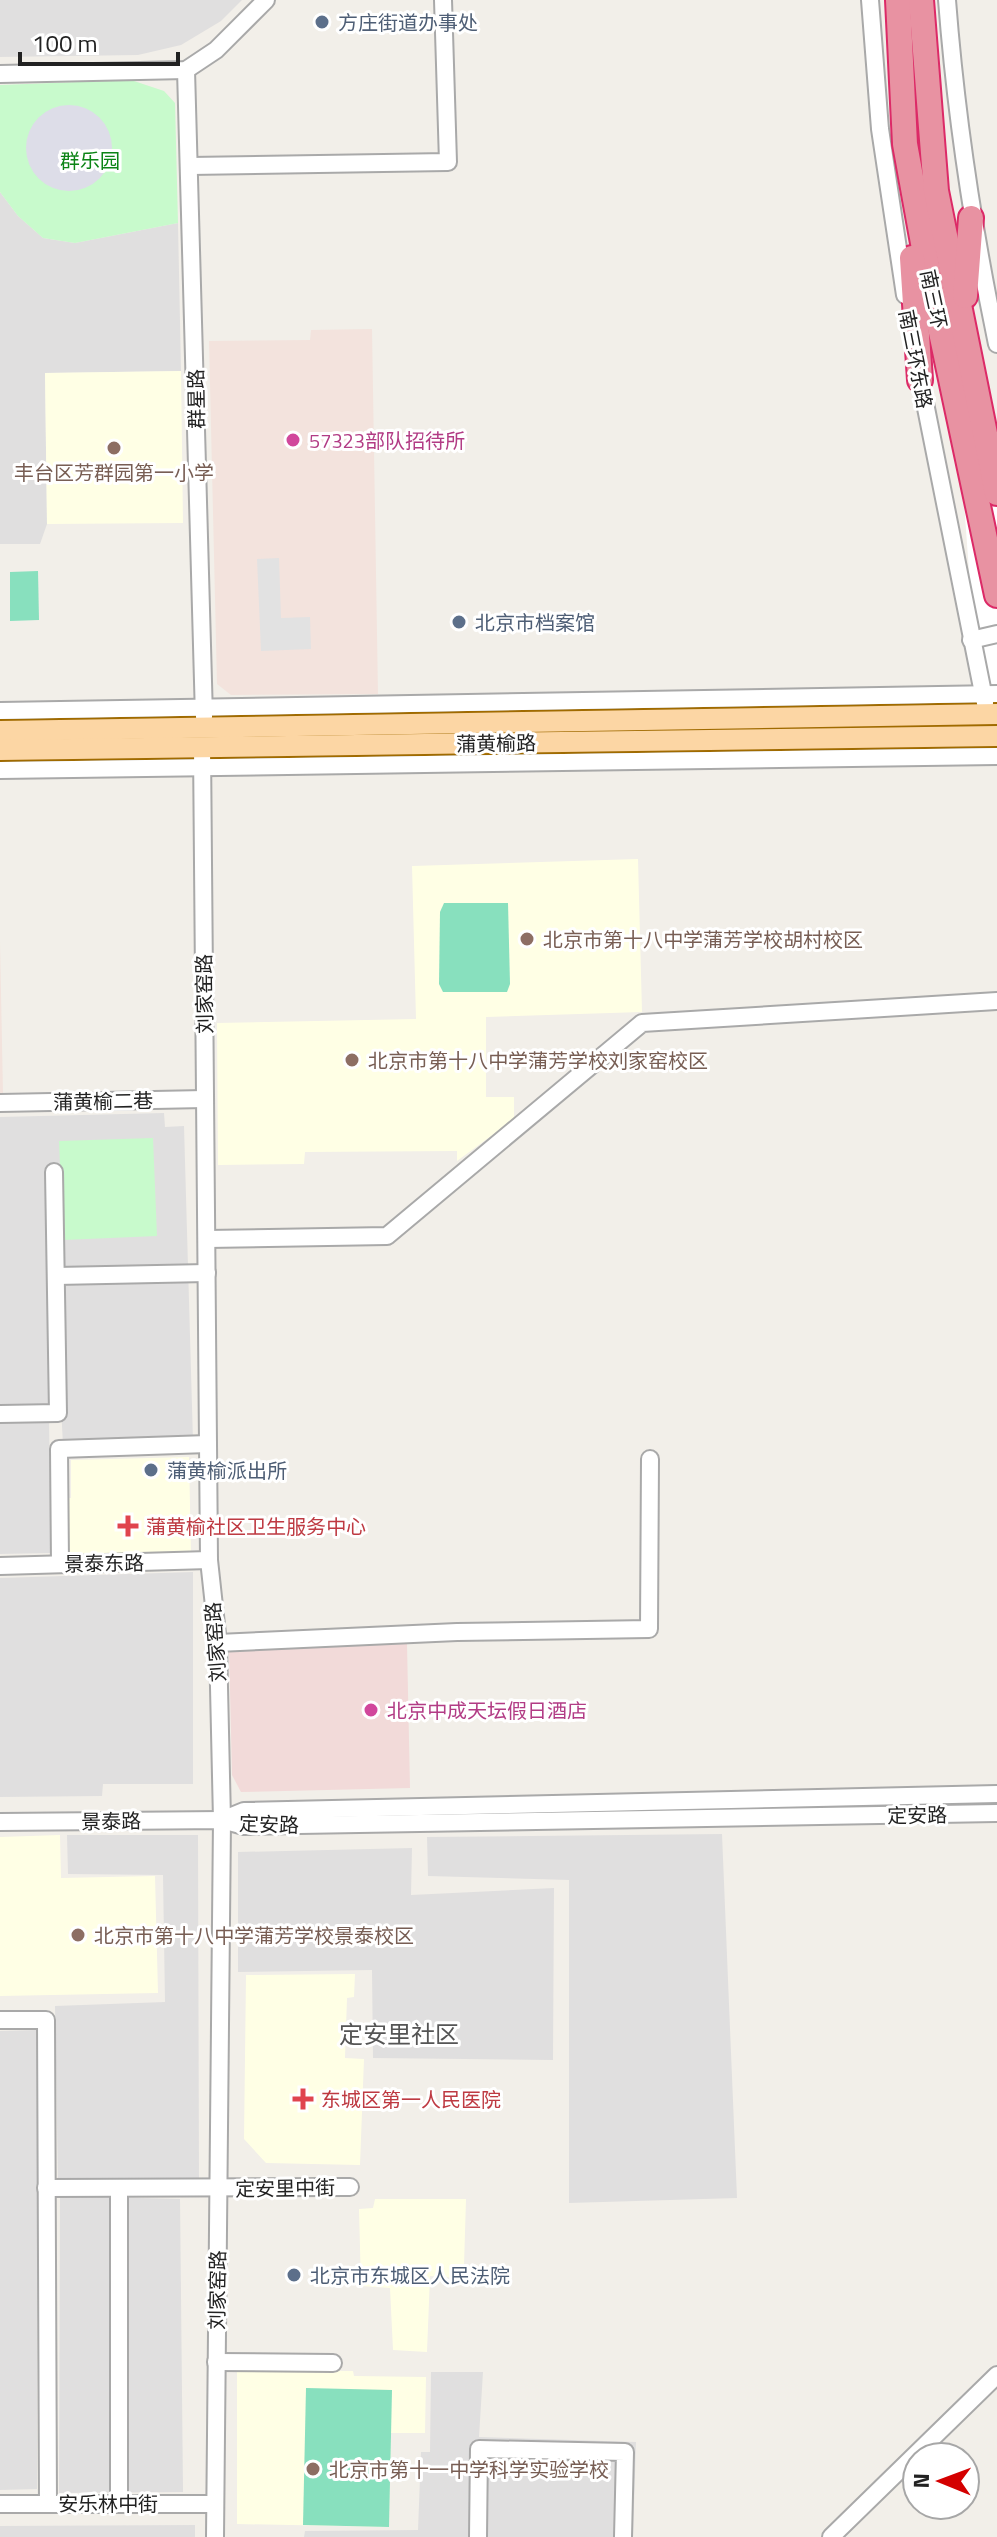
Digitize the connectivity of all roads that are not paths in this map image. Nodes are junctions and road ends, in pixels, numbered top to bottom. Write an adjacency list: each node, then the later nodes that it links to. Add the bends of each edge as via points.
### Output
1 (266, 0): 7 (street, via 216,50)
2 (443, 0): 10 (street, via 448,162)
3 (870, 0): 15 (street, 南三环东路, via 892,229)
4 (898, 0): 9 (highway, 南三环)
5 (921, 0): 13 (highway, 南三环, via 936,191)
6 (947, 0): 11 (street, via 955,110)
7 (186, 70): 8 (street); 10 (street, 群星路)
8 (0, 74)
9 (905, 144): 15 (highway); 16 (highway, 南三环)
10 (190, 166): 23 (street, 群星路)
11 (971, 218): 12 (street); 13 (highway)
12 (993, 307): 14 (street)
13 (963, 327): 16 (highway, 南三环)
14 (997, 344)
15 (920, 380): 20 (street, 南三环东路)
16 (971, 427): 17 (highway, 南三环); 18 (highway, 南三环)
17 (997, 493)
18 (997, 595)
19 (997, 634): 20 (street)
20 (971, 640): 21 (street, 南三环东路)
21 (991, 704): 23 (main road, 蒲黄榆路); 26 (street, 南三环东路)
22 (0, 711): 23 (street)
23 (203, 727): 24 (main road, 蒲黄榆路); 25 (main road, 蒲黄榆路); 27 (main road, 蒲黄榆路); 29 (street, 刘家窑路)
24 (0, 731)
25 (565, 742): 26 (main road, 蒲黄榆路); 28 (street)
26 (996, 746): 28 (street)
27 (0, 750)
28 (581, 763): 29 (street)
29 (202, 768): 30 (street); 32 (street, 刘家窑路)
30 (0, 770)
31 (997, 1001): 35 (street, via 642,1023 387,1236)
32 (205, 1099): 33 (street, 蒲黄榆二巷); 35 (street, 刘家窑路)
33 (0, 1103)
34 (54, 1172): 37 (street)
35 (207, 1239): 36 (street, 刘家窑路)
36 (207, 1273): 37 (street); 39 (street, 刘家窑路)
37 (56, 1276): 38 (street, via 58,1413)
38 (0, 1414)
39 (208, 1444): 41 (street, 刘家窑路); 42 (street, via 59,1449)
40 (650, 1459): 44 (street, via 649,1629)
41 (209, 1560): 42 (street, 景泰东路); 44 (street, 刘家窑路)
42 (60, 1564): 43 (street, 景泰东路)
43 (0, 1566)
44 (218, 1643): 47 (street, 刘家窑路)
45 (997, 1794): 47 (street, 定安路, via 244,1811)
46 (997, 1813): 47 (street, 定安路, via 244,1826)
47 (222, 1820): 48 (street, 景泰路); 53 (street, 刘家窑路)
48 (0, 1822)
49 (0, 2020): 51 (street, via 46,2020)
50 (350, 2187): 53 (street, 定安里中街)
51 (46, 2188): 52 (street, 定安里中街); 57 (street)
52 (119, 2189): 53 (street, 定安里中街); 58 (street)
53 (219, 2189): 54 (street, 刘家窑路)
54 (216, 2362): 55 (street); 60 (street, 刘家窑路)
55 (333, 2363)
56 (997, 2375): 64 (street)
57 (48, 2503): 58 (street, 安乐林中街); 59 (street, 安乐林中街)
58 (119, 2503): 60 (street, 安乐林中街)
59 (0, 2504)
60 (215, 2504): 61 (street, 刘家窑路)
61 (215, 2537)
62 (478, 2537): 63 (street, via 479,2449 625,2452)
63 (623, 2537)
64 (831, 2537)

